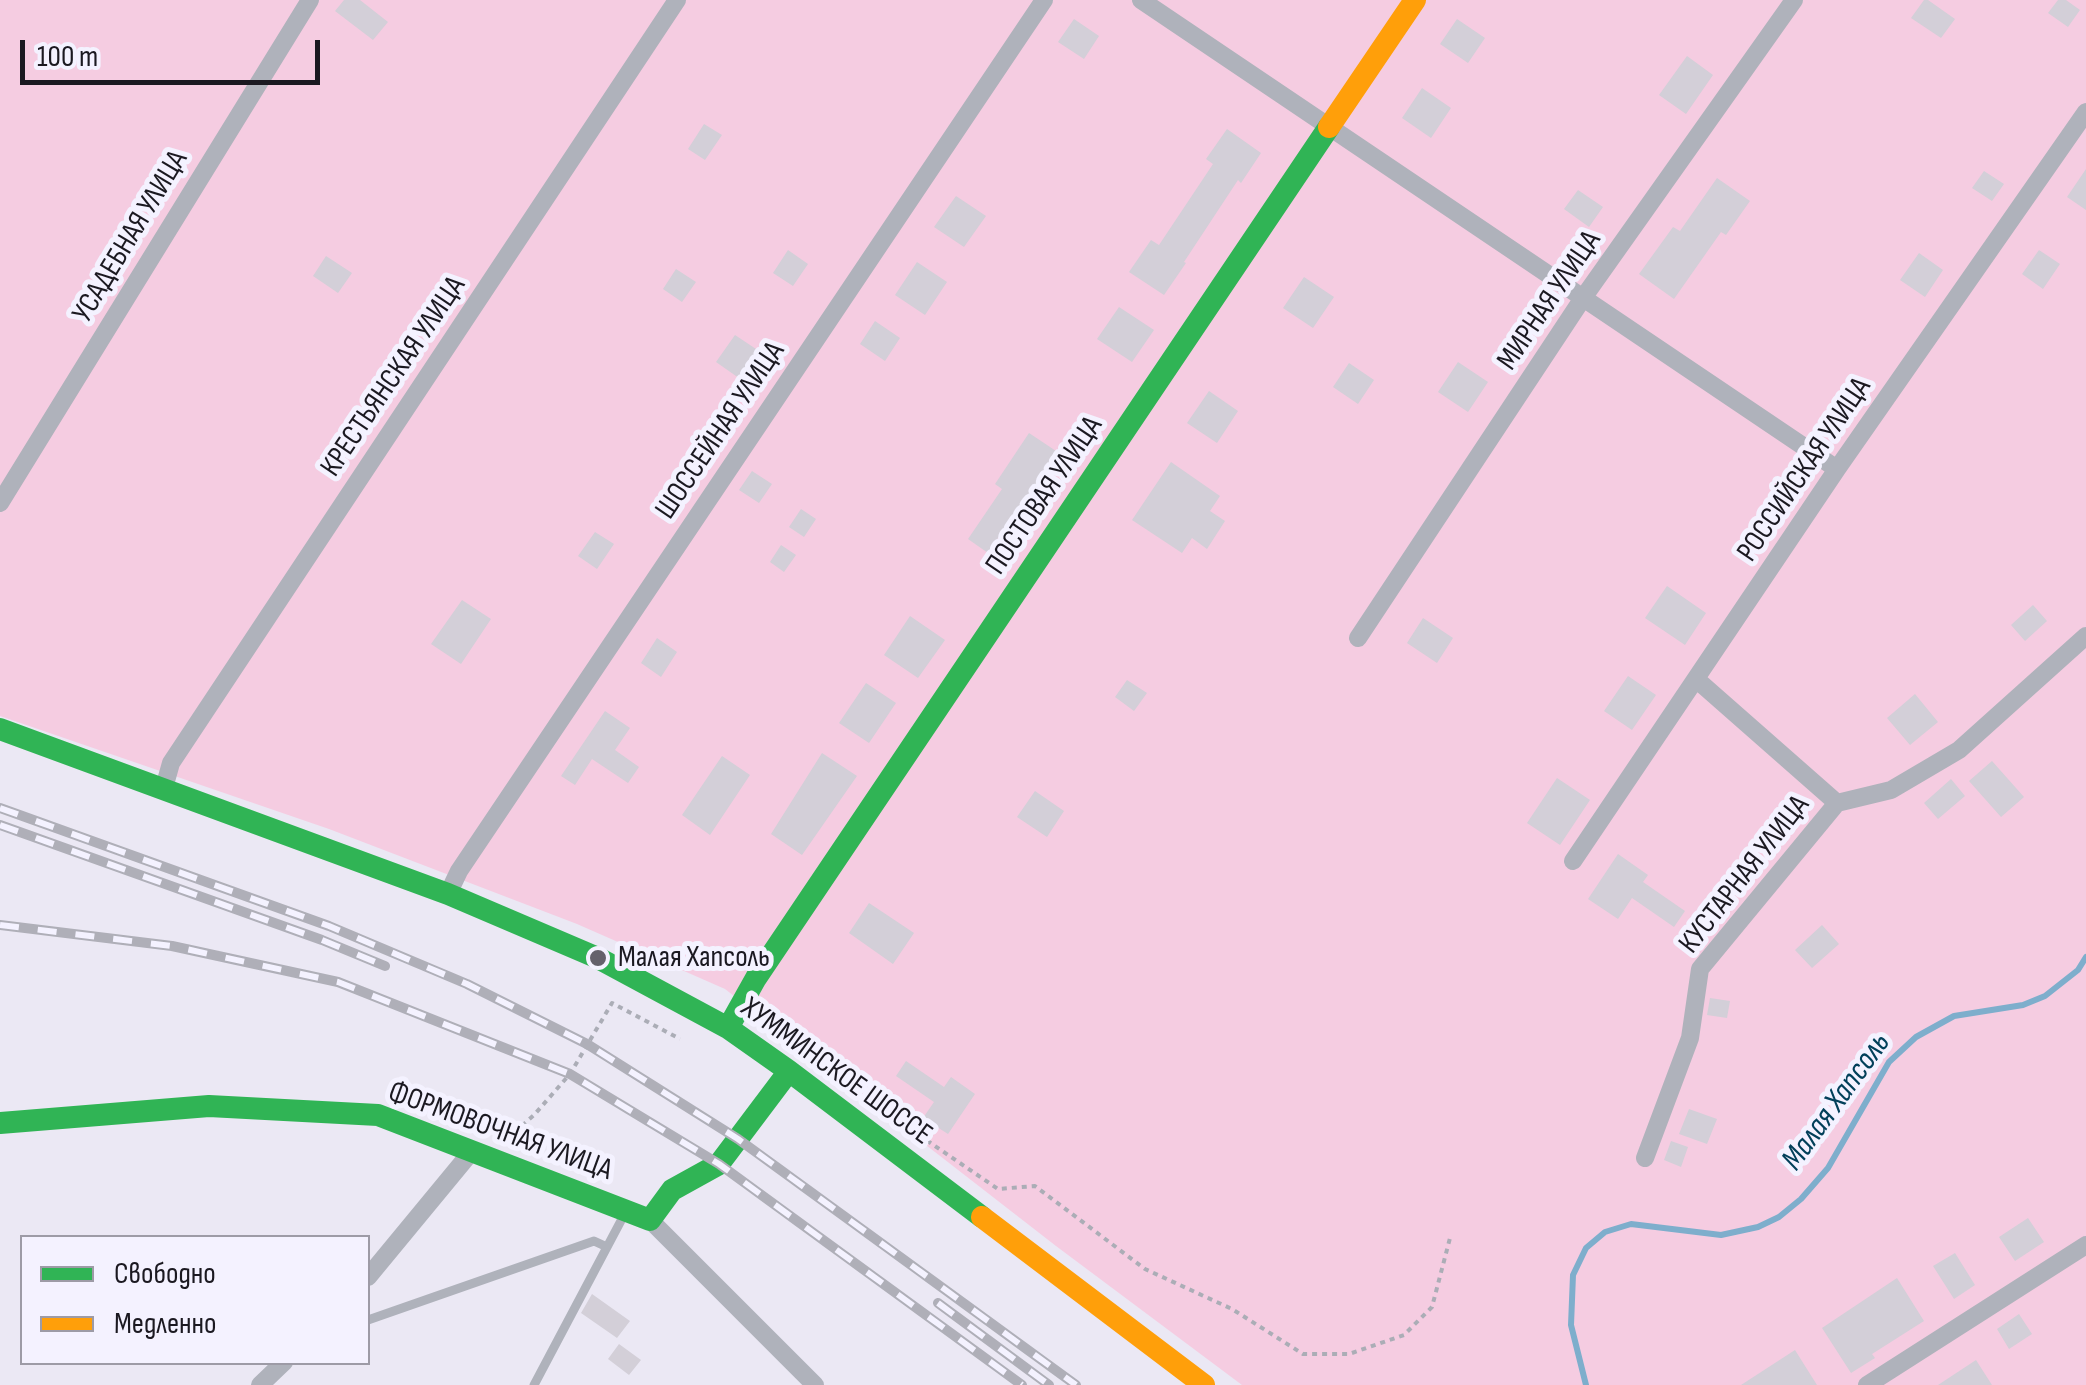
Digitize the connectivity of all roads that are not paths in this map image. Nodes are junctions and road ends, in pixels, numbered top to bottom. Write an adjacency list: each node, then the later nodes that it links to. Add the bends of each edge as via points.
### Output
1 (310, 0): 11 (street, УСАДЕБНАЯ УЛИЦА)
2 (677, 0): 16 (street, КРЕСТЬЯНСКАЯ УЛИЦА, via 171,763)
3 (1044, 0): 19 (street, ШОССЕЙНАЯ УЛИЦА)
4 (1141, 0): 8 (street)
5 (1415, 0): 8 (street, ПОСТОВАЯ УЛИЦА)
6 (1794, 0): 9 (street, МИРНАЯ УЛИЦА)
7 (2086, 112): 10 (street, РОССИЙСКАЯ УЛИЦА)
8 (1330, 127): 9 (street); 20 (street, ПОСТОВАЯ УЛИЦА)
9 (1584, 298): 10 (street); 13 (street, МИРНАЯ УЛИЦА)
10 (1838, 470): 14 (street, РОССИЙСКАЯ УЛИЦА)
11 (0, 503)
12 (2086, 636): 17 (street, КУСТАРНАЯ УЛИЦА, via 1959,750 1891,790)
13 (1358, 638)
14 (1696, 679): 17 (street); 18 (street, РОССИЙСКАЯ УЛИЦА)
15 (0, 729): 16 (street, ХУММИНСКОЕ ШОССЕ)
16 (164, 788): 19 (street, ХУММИНСКОЕ ШОССЕ)
17 (1838, 803): 24 (street, КУСТАРНАЯ УЛИЦА, via 1700,969 1690,1038)
18 (1573, 861)
19 (448, 894): 20 (street, ХУММИНСКОЕ ШОССЕ, via 598,958)
20 (728, 1028): 21 (street, ХУММИНСКОЕ ШОССЕ)
21 (789, 1071): 26 (street, via 719,1164 672,1190); 35 (street, ХУММИНСКОЕ ШОССЕ)
22 (0, 1123): 23 (street, ФОРМОВОЧНАЯ УЛИЦА, via 209,1106 378,1115)
23 (479, 1154): 25 (street, ФОРМОВОЧНАЯ УЛИЦА); 29 (street)
24 (1644, 1158)
25 (626, 1210): 26 (street, ФОРМОВОЧНАЯ УЛИЦА); 28 (lane)
26 (650, 1220): 34 (street)
27 (2086, 1244): 36 (street)
28 (607, 1247): 30 (lane, via 594,1241); 33 (lane)
29 (370, 1275)
30 (370, 1319)
31 (281, 1365): 32 (street)
32 (260, 1385)
33 (534, 1385)
34 (815, 1385)
35 (1204, 1385)
36 (1867, 1385)

